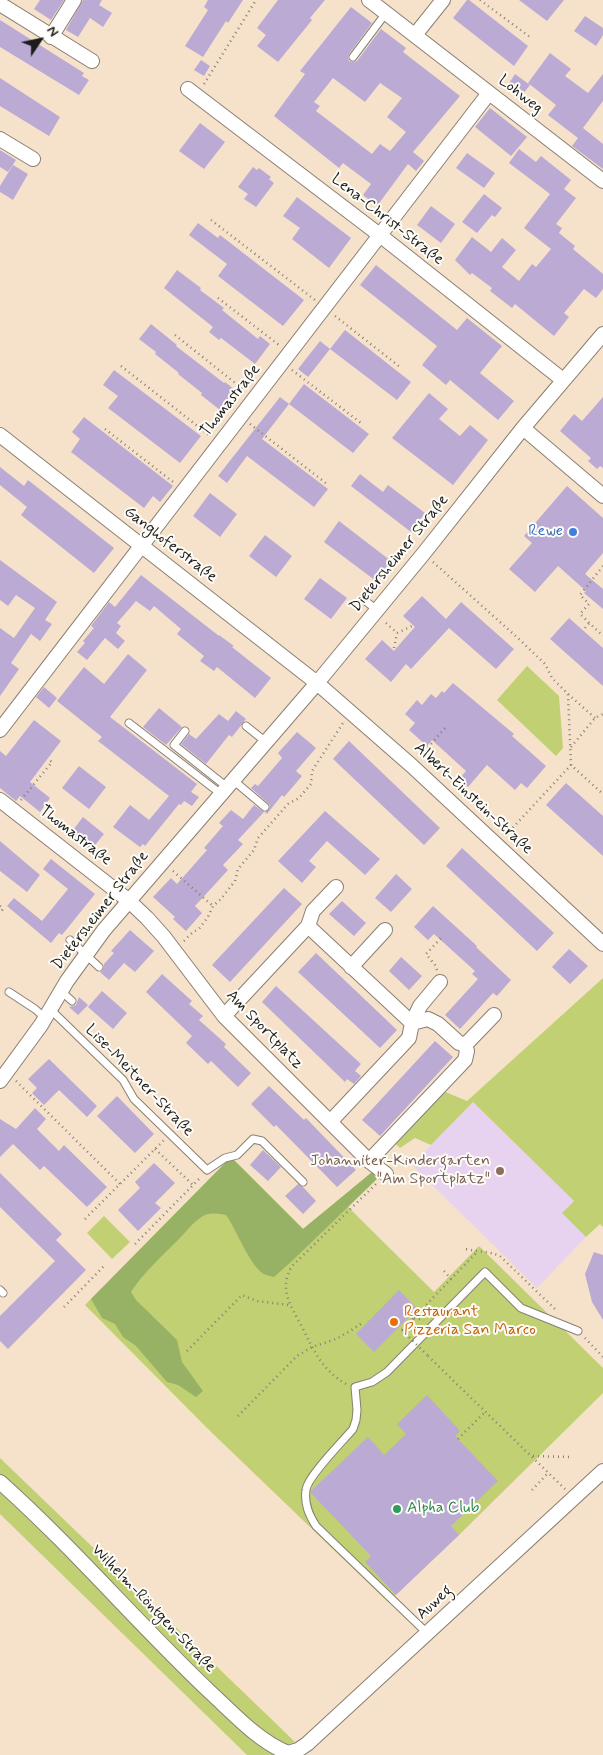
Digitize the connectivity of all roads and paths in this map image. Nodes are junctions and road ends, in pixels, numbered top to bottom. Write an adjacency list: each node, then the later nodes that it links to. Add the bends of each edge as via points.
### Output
1 (74, 0): 9 (street)
2 (256, 0): 13 (path)
3 (369, 0): 7 (street, Lohweg)
4 (443, 0): 8 (street)
5 (480, 0): 10 (path)
6 (0, 4): 9 (street)
7 (386, 13): 8 (street, Lohweg); 11 (lane)
8 (415, 35): 14 (street, Lohweg)
9 (51, 37): 12 (street)
10 (530, 37)
11 (353, 57)
12 (92, 61)
13 (192, 92): 19 (street, Lena-Christ-Straße)
14 (489, 93): 17 (street, Lohweg); 19 (street, Thomastraße)
15 (0, 139): 16 (street)
16 (33, 159)
17 (603, 181)
18 (211, 220): 21 (path)
19 (380, 236): 21 (street, Thomastraße); 27 (street, Lena-Christ-Straße)
20 (218, 298): 24 (path)
21 (325, 308): 24 (street, Thomastraße); 26 (path)
22 (603, 334): 27 (street, Dietersheimer Straße)
23 (174, 335): 28 (path)
24 (286, 358): 28 (street, Thomastraße); 30 (path)
25 (120, 366): 34 (path)
26 (400, 367)
27 (563, 380): 31 (street, Dietersheimer Straße)
28 (255, 399): 29 (street, Thomastraße)
29 (241, 417): 34 (street, Thomastraße); 35 (path)
30 (361, 423)
31 (523, 428): 37 (street); 39 (street, Dietersheimer Straße)
32 (105, 429): 36 (path)
33 (0, 435): 38 (street, Ganghoferstraße)
34 (220, 444): 36 (street, Thomastraße)
35 (327, 484)
36 (185, 490): 38 (street, Thomastraße)
37 (603, 496)
38 (142, 546): 50 (street, Ganghoferstraße); 58 (street, Thomastraße)
39 (424, 553): 42 (street, Dietersheimer Straße); 51 (path, via 545,664 552,678)
40 (603, 566): 44 (path, via 580,595 589,604 580,614)
41 (363, 599): 42 (lane)
42 (377, 610): 50 (street, Dietersheimer Straße)
43 (386, 622): 47 (path)
44 (589, 623): 46 (path); 48 (path)
45 (412, 626): 47 (path)
46 (585, 628)
47 (397, 633): 49 (path)
48 (603, 636)
49 (394, 648)
50 (317, 683): 52 (street, Albert-Einstein-Straße); 60 (street, Dietersheimer Straße)
51 (568, 694): 54 (path); 61 (path)
52 (350, 712): 64 (street, Albert-Einstein-Straße); 75 (path, via 312,771 311,784 258,838 254,850 238,869 235,881)
53 (603, 714): 54 (path)
54 (595, 718): 61 (path)
55 (129, 723): 65 (lane)
56 (246, 726): 60 (lane)
57 (446, 727): 64 (path)
58 (0, 730)
59 (185, 731): 65 (lane, via 174,745)
60 (266, 742): 65 (street, Dietersheimer Straße)
61 (570, 747): 63 (path)
62 (48, 759): 69 (path, via 52,762)
63 (571, 765): 66 (path); 70 (path)
64 (412, 766): 70 (street, Albert-Einstein-Straße)
65 (227, 787): 68 (lane); 73 (street, Dietersheimer Straße)
66 (603, 794)
67 (0, 800): 69 (street, Thomastraße)
68 (266, 807)
69 (13, 810): 73 (street, Thomastraße)
70 (497, 845): 82 (street, Albert-Einstein-Straße)
71 (173, 871): 75 (path)
72 (336, 887): 77 (street, via 313,911)
73 (128, 900): 83 (street, Dietersheimer Straße); 92 (street, Am Sportplatz, via 164,937)
74 (0, 906): 76 (path, via 3,909)
75 (213, 906): 81 (path, via 200,929)
76 (0, 913)
77 (308, 926): 85 (street); 92 (street)
78 (385, 930): 85 (street)
79 (442, 937): 86 (path, via 426,954 435,965)
80 (70, 940): 83 (lane)
81 (183, 942)
82 (603, 944)
83 (86, 955): 84 (lane); 87 (street, Dietersheimer Straße)
84 (99, 967)
85 (351, 967): 93 (street)
86 (440, 982): 93 (street, via 420,1006)
87 (62, 991): 89 (lane); 90 (street, Dietersheimer Straße)
88 (9, 992): 90 (lane, Lise-Meitner-Straße)
89 (72, 1001)
90 (48, 1014): 95 (street, Dietersheimer Straße); 97 (lane, Lise-Meitner-Straße, via 123,1080 134,1098)
91 (494, 1015): 94 (street)
92 (224, 1016): 96 (street, Am Sportplatz)
93 (412, 1023): 94 (street, via 428,1019); 96 (street, via 409,1038)
94 (464, 1044): 99 (street, via 465,1060)
95 (3, 1076): 103 (path)
96 (330, 1122): 99 (street, Am Sportplatz)
97 (170, 1134): 98 (path); 100 (lane, Lise-Meitner-Straße)
98 (155, 1149): 103 (path); 104 (path)
99 (369, 1161): 101 (street, Am Sportplatz)
100 (207, 1170): 102 (lane, via 225,1158 237,1155 253,1139 262,1141); 104 (path)
101 (386, 1174): 112 (path, via 292,1266 285,1283)
102 (303, 1182)
103 (120, 1184): 105 (path)
104 (193, 1185): 106 (path)
105 (85, 1219)
106 (135, 1244)
107 (466, 1249): 108 (path)
108 (478, 1251): 111 (path); 114 (path, via 500,1256)
109 (104, 1266): 113 (path)
110 (444, 1271): 111 (path)
111 (451, 1279): 117 (path, bridge, via 402,1330)
112 (289, 1305): 118 (path); 119 (path, via 257,1301 242,1294)
113 (64, 1307)
114 (557, 1311)
115 (362, 1323): 118 (path, via 336,1339)
116 (578, 1331): 117 (lane, via 521,1308 485,1272); 120 (path)
117 (415, 1343): 121 (lane, via 380,1378); 122 (path, bridge)
118 (312, 1347): 121 (path, via 331,1374); 123 (path, via 297,1356)
119 (187, 1351)
120 (603, 1357)
121 (355, 1388): 132 (lane, via 356,1420 353,1429 312,1476 306,1488 308,1513 316,1526)
122 (485, 1412): 124 (path); 125 (path)
123 (238, 1416)
124 (458, 1439)
125 (531, 1456): 126 (path); 128 (path)
126 (571, 1457)
127 (603, 1471): 131 (street, Auweg)
128 (548, 1473): 130 (path); 131 (path)
129 (0, 1482): 133 (street, Wilhelm-Röntgen-Straße, via 58,1536 192,1674 257,1733)
130 (532, 1490)
131 (574, 1498): 132 (street, Auweg)
132 (428, 1634): 133 (street, Auweg, via 307,1744)
133 (288, 1754)

